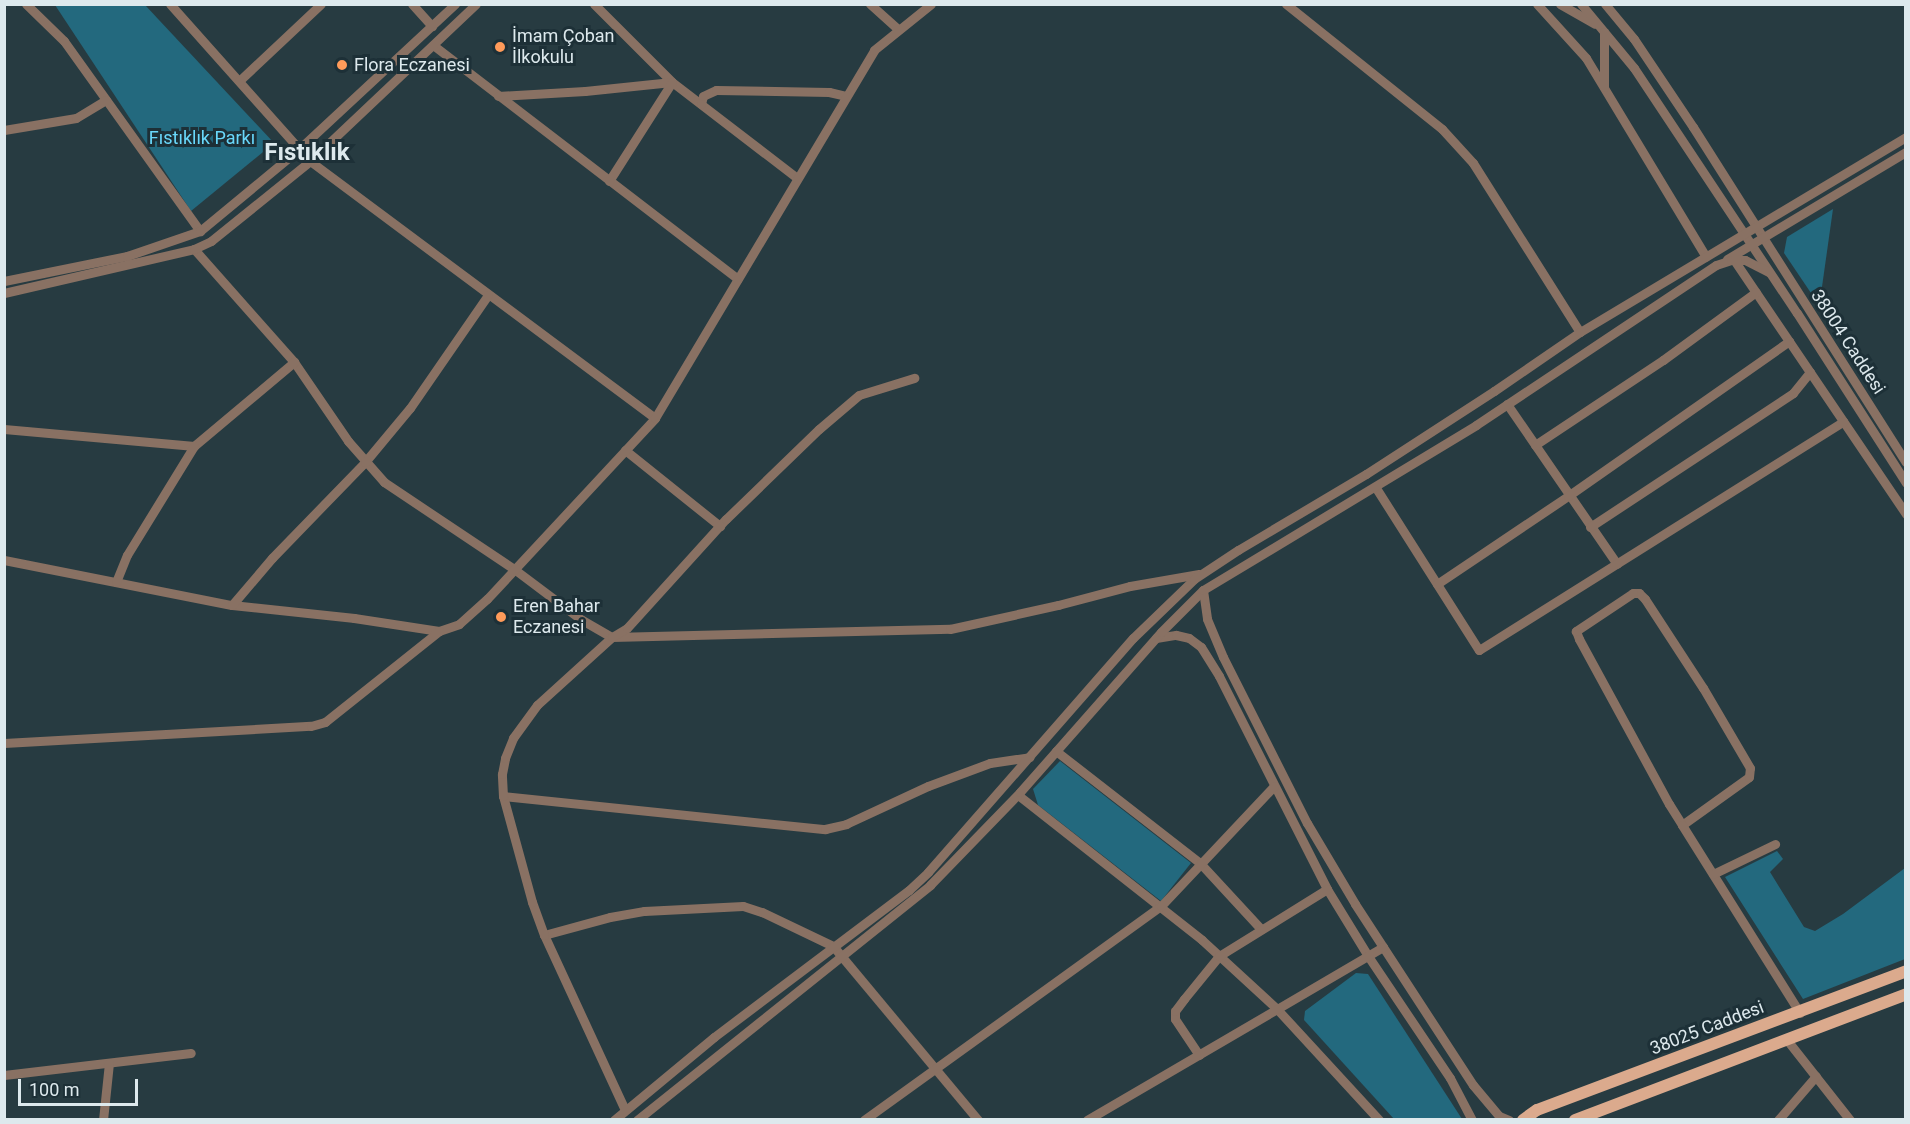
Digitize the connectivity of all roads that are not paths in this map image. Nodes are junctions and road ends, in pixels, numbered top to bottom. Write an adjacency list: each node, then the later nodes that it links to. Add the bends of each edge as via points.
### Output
1 (26, 4): 24 (street, via 64,41)
2 (170, 4): 19 (street)
3 (321, 4): 19 (street)
4 (412, 4): 15 (street)
5 (455, 4): 15 (street)
6 (476, 4): 18 (street)
7 (594, 4): 20 (street)
8 (870, 4): 16 (street)
9 (931, 4): 16 (street)
10 (1286, 4): 48 (street, via 1442,129 1473,163)
11 (1537, 4): 21 (street, via 1586,58)
12 (1560, 4): 17 (street)
13 (1581, 4): 17 (street, 38004 Caddesi)
14 (1605, 4): 33 (street, 38004 Caddesi, via 1651,63)
15 (432, 26): 28 (street)
16 (898, 29): 23 (street, via 873,50)
17 (1602, 30): 21 (street); 35 (street, 38004 Caddesi, via 1634,68)
18 (433, 45): 22 (street); 30 (street)
19 (239, 81): 28 (street)
20 (672, 82): 22 (street); 25 (street); 32 (street)
21 (1604, 87): 39 (street)
22 (498, 96): 32 (street)
23 (846, 96): 25 (street, via 829,92 716,90 703,96); 31 (street)
24 (106, 100): 26 (street, via 76,118); 34 (street)
25 (701, 104): 31 (street)
26 (4, 130)
27 (1905, 137): 33 (street)
28 (299, 149): 30 (street); 34 (street)
29 (1905, 152): 36 (street)
30 (310, 161): 38 (street, via 211,240); 47 (street)
31 (796, 177): 43 (street)
32 (609, 182): 43 (street)
33 (1756, 227): 35 (street); 36 (street, 38004 Caddesi)
34 (200, 231): 44 (street, via 127,256)
35 (1744, 234): 37 (street, 38004 Caddesi); 39 (street)
36 (1763, 239): 37 (street); 54 (street, 38004 Caddesi)
37 (1750, 245): 41 (street); 42 (street, 38004 Caddesi)
38 (194, 249): 46 (street); 50 (street)
39 (1706, 257): 48 (street)
40 (1734, 260): 41 (street); 42 (street, via 1755,264); 45 (street)
41 (1716, 265): 53 (street)
42 (1769, 272): 57 (street, 38004 Caddesi)
43 (738, 279): 55 (street)
44 (4, 281)
45 (1756, 292): 49 (street); 59 (street, via 1663,360)
46 (4, 293)
47 (488, 296): 55 (street); 62 (street, via 410,408)
48 (1580, 332): 73 (street, via 1366,474)
49 (1789, 341): 51 (street); 66 (street)
50 (294, 362): 60 (street); 62 (street)
51 (1810, 372): 56 (street); 69 (street, via 1793,393)
52 (914, 378): 68 (street, via 859,394)
53 (1506, 404): 59 (street); 65 (street)
54 (1877, 417): 57 (street); 63 (street, 38004 Caddesi)
55 (656, 418): 61 (street)
56 (1843, 422): 67 (street); 71 (street)
57 (1867, 422): 64 (street, 38004 Caddesi)
58 (4, 429): 60 (street)
59 (1534, 445): 66 (street)
60 (194, 446): 74 (street, via 127,555)
61 (625, 450): 68 (street); 72 (street)
62 (365, 462): 72 (street, via 384,482); 77 (street)
63 (1905, 462)
64 (1905, 483)
65 (1376, 488): 75 (street); 76 (street)
66 (1568, 496): 69 (street); 75 (street)
67 (1905, 514)
68 (720, 526): 79 (street, via 627,628)
69 (1590, 527): 71 (street)
70 (4, 560): 74 (street)
71 (1617, 564): 75 (street, via 1479,650)
72 (514, 568): 78 (street, via 471,615); 79 (street, via 582,620)
73 (1203, 573): 79 (street, via 1130,586 950,629); 85 (street, via 1133,638)
74 (116, 582): 77 (street)
75 (1437, 584)
76 (1203, 591): 80 (street); 81 (street, via 1207,619)
77 (231, 605): 78 (street)
78 (439, 631): 83 (street, via 325,722 311,726)
79 (612, 637): 88 (street, via 524,721 505,758)
80 (1156, 638): 82 (street, via 1176,635 1189,638); 84 (street)
81 (1218, 646): 82 (street, via 1210,638); 98 (street, via 1307,823)
82 (1201, 648): 86 (street)
83 (4, 743)
84 (1056, 751): 87 (street); 91 (street)
85 (1030, 757): 88 (street, via 990,763 928,786 846,824 825,829); 97 (street, via 928,872)
86 (1274, 786): 91 (street); 93 (street)
87 (1017, 795): 94 (street); 99 (street, via 930,885)
88 (503, 796): 96 (street)
89 (1682, 825): 89 (street, via 1576,631 1633,593 1645,599 1750,768 1749,777); 92 (street)
90 (1775, 844): 92 (street)
91 (1200, 863): 94 (street); 95 (street)
92 (1713, 874): 105 (street)
93 (1327, 890): 95 (street); 101 (street)
94 (1161, 906): 100 (street); 110 (street)
95 (1261, 929): 100 (street)
96 (543, 935): 97 (street, via 644,911 742,906); 113 (street)
97 (833, 946): 99 (street); 113 (street)
98 (1383, 947): 101 (street); 122 (street, via 1473,1085 1498,1116)
99 (842, 956): 110 (street); 116 (street)
100 (1219, 956): 104 (street); 108 (street, via 1175,1011 1179,1026)
101 (1368, 956): 104 (street); 121 (street, via 1450,1078)
102 (1905, 971): 105 (main road, 38025 Caddesi)
103 (1905, 994): 106 (main road)
104 (1277, 1009): 108 (street); 120 (street)
105 (1800, 1012): 123 (main road, 38025 Caddesi, via 1537,1110)
106 (1787, 1040): 112 (street); 124 (main road)
107 (191, 1053): 109 (street)
108 (1199, 1055): 119 (street)
109 (109, 1063): 111 (street); 114 (street)
110 (936, 1068): 117 (street); 118 (street)
111 (4, 1075)
112 (1816, 1076): 125 (street); 126 (street)
113 (625, 1110): 115 (street)
114 (103, 1119)
115 (614, 1119)
116 (637, 1119)
117 (864, 1119)
118 (978, 1119)
119 (1087, 1119)
120 (1379, 1119)
121 (1472, 1119)
122 (1509, 1119)
123 (1523, 1119)
124 (1575, 1119)
125 (1778, 1119)
126 (1850, 1119)

